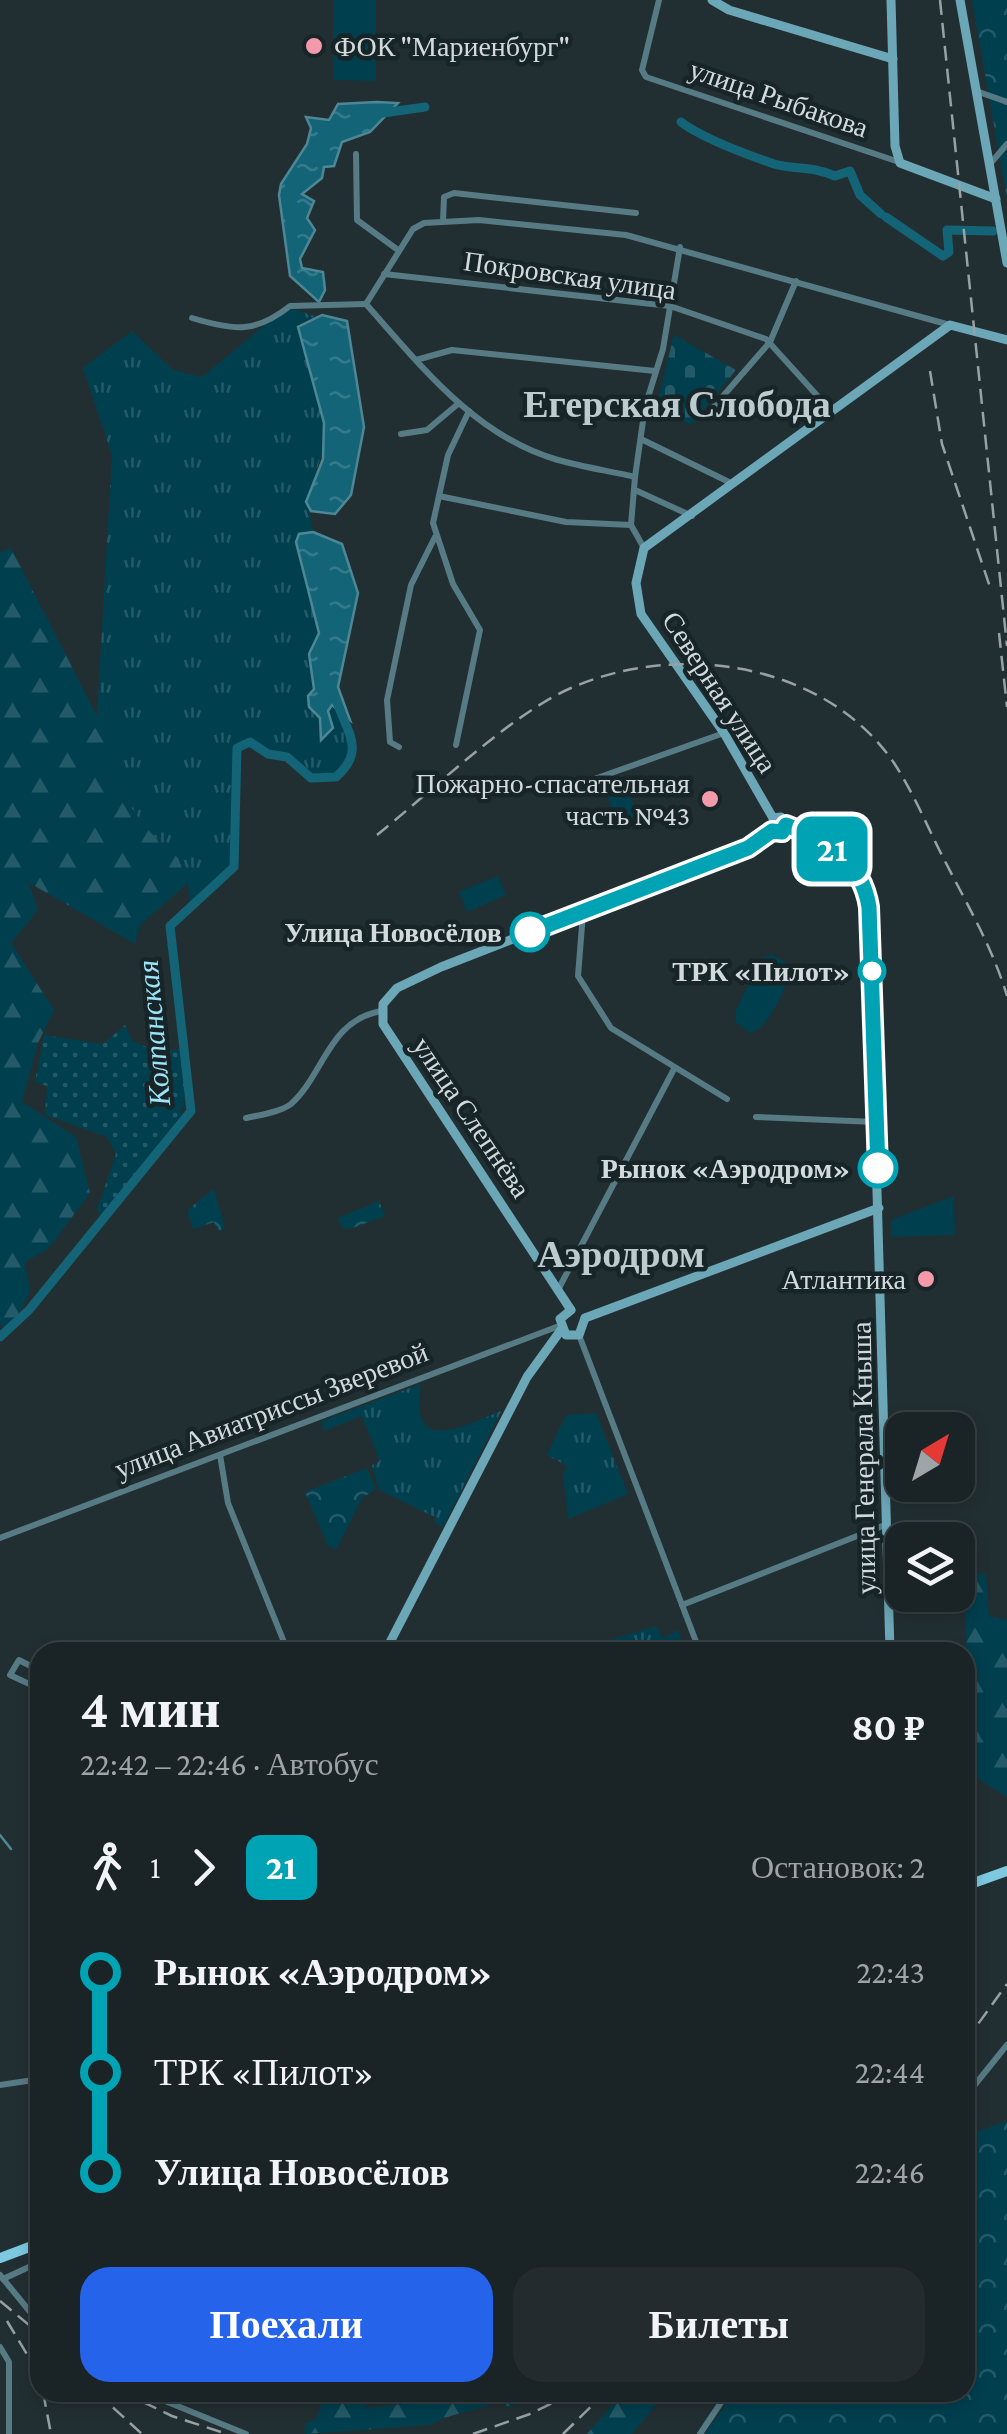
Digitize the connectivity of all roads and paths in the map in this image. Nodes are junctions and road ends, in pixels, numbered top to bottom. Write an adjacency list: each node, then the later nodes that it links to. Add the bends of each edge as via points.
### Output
1 (658, 0): 10 (street, улица Рыбакова, via 644,74)
2 (712, 0): 5 (street)
3 (890, 0): 5 (street)
4 (960, 0): 6 (street)
5 (893, 58): 10 (street)
6 (976, 91): 7 (street); 11 (street)
7 (1007, 102)
8 (1007, 144): 11 (street)
9 (356, 154): 16 (street, via 357,220)
10 (896, 159): 12 (street)
11 (989, 165): 12 (street)
12 (996, 199): 17 (street)
13 (636, 214): 14 (street, via 454,192 444,197)
14 (443, 221): 15 (street, via 548,225); 16 (street, via 413,229)
15 (680, 247): 19 (street); 21 (street)
16 (398, 250): 18 (street)
17 (1007, 263)
18 (384, 274): 20 (street); 21 (street, Покровская улица)
19 (796, 280): 23 (street); 25 (street)
20 (366, 304): 22 (street, via 290,306 277,320 254,326 226,328); 26 (street)
21 (670, 306): 25 (street, Покровская улица); 27 (street)
22 (192, 318)
23 (950, 324): 24 (street); 30 (street)
24 (1007, 340)
25 (770, 342): 30 (street, Покровская улица); 31 (street)
26 (416, 360): 27 (street, via 452,350); 28 (street)
27 (655, 371): 33 (street)
28 (459, 402): 29 (street); 32 (street, via 427,430)
29 (469, 411): 34 (street, via 544,455); 37 (street, via 448,454)
30 (834, 414): 35 (street)
31 (704, 418)
32 (401, 434)
33 (643, 440): 34 (street); 35 (street)
34 (635, 476): 36 (street)
35 (735, 485): 38 (street)
36 (634, 490): 38 (street); 39 (street)
37 (439, 496): 39 (street, via 566,522); 40 (street)
38 (692, 516): 41 (street)
39 (631, 525): 41 (street)
40 (435, 536): 43 (street, via 480,630); 44 (street, via 412,585 387,700 390,742)
41 (644, 548): 42 (street, Северная улица, via 636,583 642,614)
42 (724, 733): 45 (street); 46 (street, Северная улица)
43 (456, 745)
44 (399, 747)
45 (569, 788)
46 (773, 818): 47 (street, улица Генерала Кныша); 48 (street)
47 (786, 825): 48 (street); 55 (street, улица Генерала Кныша, via 848,859 867,891)
48 (772, 831): 49 (street, via 748,848)
49 (583, 912): 50 (street, via 441,966 386,997); 51 (street, via 577,968 583,986 614,1032)
50 (381, 1012): 54 (street, via 340,1032 290,1105); 57 (street, улица Слепнёва, via 382,1024)
51 (674, 1069): 52 (street); 57 (street)
52 (726, 1100)
53 (756, 1117): 55 (street)
54 (246, 1118)
55 (876, 1122): 56 (street, улица Генерала Кныша)
56 (879, 1208): 59 (street); 65 (street, улица Генерала Кныша)
57 (559, 1288): 58 (street, улица Слепнёва)
58 (570, 1310): 59 (street); 60 (street)
59 (585, 1318): 62 (street)
60 (560, 1328): 61 (street, улица Авиатриссы Зверевой); 62 (street); 63 (street)
61 (536, 1334): 63 (street); 64 (street, улица Авиатриссы Зверевой)
62 (579, 1336): 67 (street)
63 (545, 1347): 70 (street)
64 (220, 1455): 66 (street, улица Авиатриссы Зверевой); 69 (street, via 228,1503)
65 (885, 1525): 67 (street)
66 (0, 1538)
67 (682, 1605): 71 (street)
68 (888, 1612): 72 (street, улица Генерала Кныша)
69 (284, 1642)
70 (391, 1642)
71 (696, 1642)
72 (890, 1642)
73 (30, 1665): 74 (street, via 19,1660 10,1675)
74 (30, 1684)
75 (1007, 1871): 76 (main road)
76 (975, 1882)
77 (1007, 2045): 80 (street)
78 (30, 2080): 79 (street)
79 (0, 2084)
80 (975, 2085)
81 (30, 2247): 82 (main road)
82 (0, 2258)
83 (30, 2266): 84 (street)
84 (1, 2277): 85 (street)
85 (30, 2312)
86 (0, 2347): 89 (street, via 9,2362)
87 (177, 2402): 90 (street)
88 (721, 2402): 91 (street)
89 (9, 2434)
90 (246, 2434)
91 (700, 2434)

